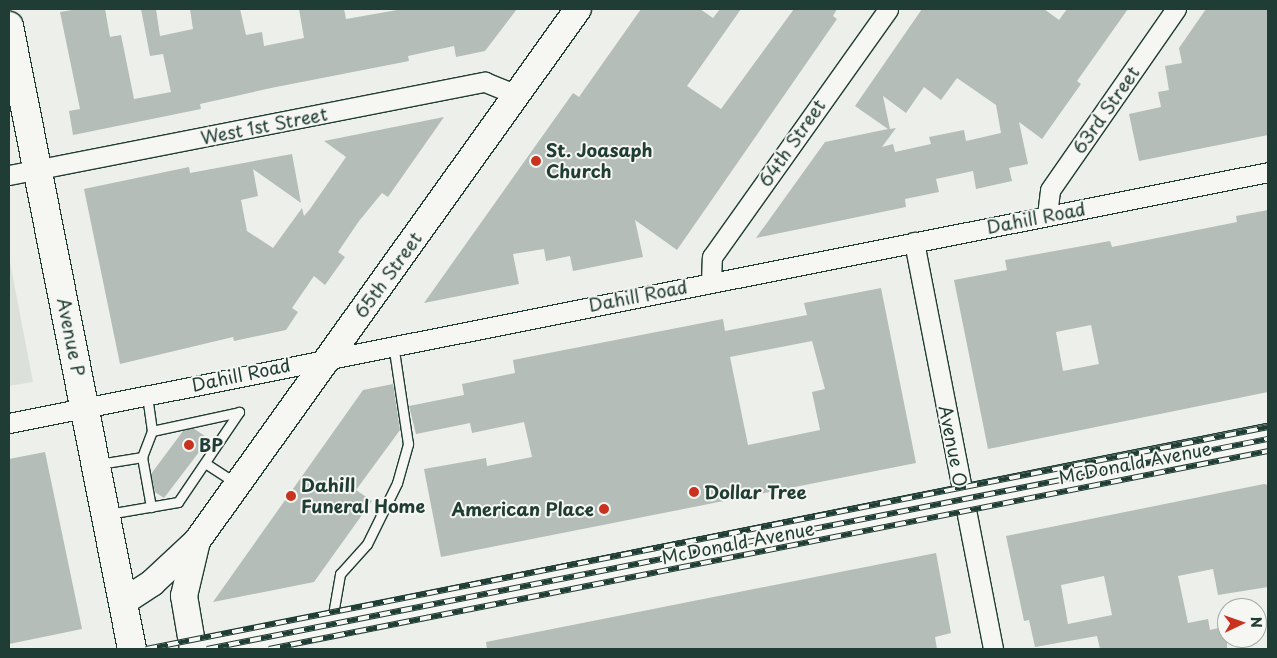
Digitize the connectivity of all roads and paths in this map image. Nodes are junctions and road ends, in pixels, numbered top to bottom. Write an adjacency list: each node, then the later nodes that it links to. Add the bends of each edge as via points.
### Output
1 (578, 9): 5 (main road, 65th Street)
2 (888, 9): 11 (street, 64th Street, via 712,257)
3 (1176, 9): 9 (street, 63rd Street, via 1050,190)
4 (9, 26): 6 (main road, Avenue P)
5 (517, 95): 6 (street, West 1st Street, via 485,82); 13 (main road, 65th Street)
6 (38, 170): 8 (street, West 1st Street); 15 (main road, Avenue P)
7 (1268, 172): 9 (street, Dahill Road)
8 (9, 175)
9 (1048, 215): 10 (street, Dahill Road)
10 (914, 242): 11 (street, Dahill Road); 23 (street, Avenue O)
11 (711, 282): 12 (street, Dahill Road)
12 (393, 344): 13 (street, Dahill Road); 28 (lane, via 408,444 397,483 367,544 340,574)
13 (329, 357): 14 (street, Dahill Road); 22 (main road, 65th Street)
14 (147, 395): 15 (street, Dahill Road); 17 (lane)
15 (84, 408): 16 (street, Dahill Road); 21 (main road, Avenue P)
16 (9, 423)
17 (152, 431): 19 (lane); 20 (lane, via 239,412)
18 (1268, 437): 23 (main road, McDonald Avenue)
19 (142, 457): 21 (lane); 24 (lane)
20 (205, 463): 22 (lane); 24 (lane, via 178,502)
21 (96, 465): 25 (main road, Avenue P)
22 (238, 484): 26 (main road, 65th Street)
23 (964, 497): 28 (main road, McDonald Avenue); 32 (street, Avenue O)
24 (150, 507): 25 (lane)
25 (106, 514): 27 (main road, Avenue P)
26 (197, 541): 27 (main road, 65th Street, via 152,583); 30 (main road, 65th Street, via 184,596)
27 (123, 602): 29 (main road, Avenue P)
28 (331, 625): 31 (main road, McDonald Avenue)
29 (132, 649)
30 (193, 649)
31 (207, 649)
32 (993, 649)

